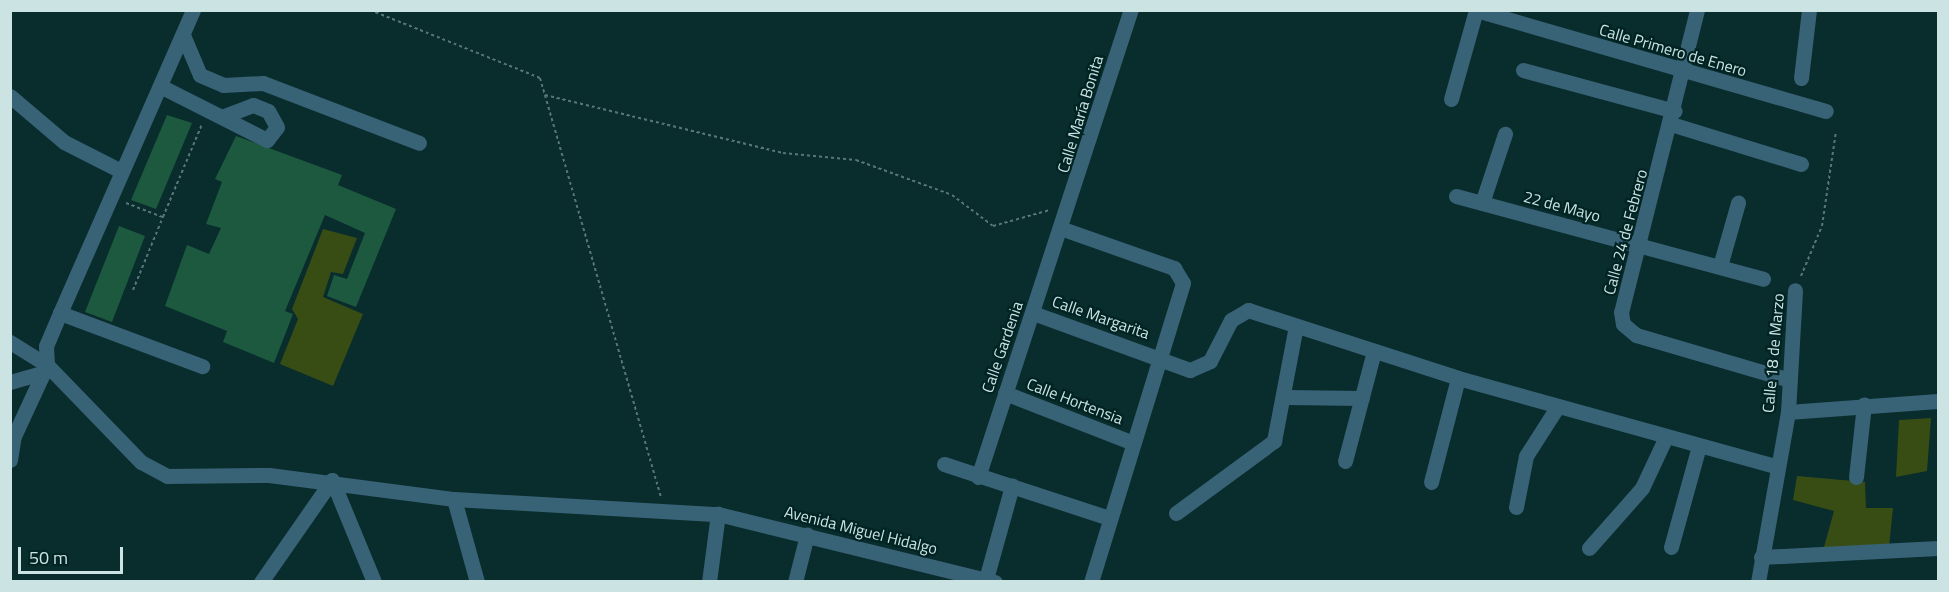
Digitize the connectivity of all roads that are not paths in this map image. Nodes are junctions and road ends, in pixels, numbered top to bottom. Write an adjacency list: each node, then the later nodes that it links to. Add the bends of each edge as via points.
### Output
1 (193, 10): 6 (street)
2 (1131, 10): 23 (street, Calle María Bonita)
3 (1476, 10): 8 (street, Calle Primero de Enero); 12 (street)
4 (1697, 10): 8 (street, Calle 24 de Febrero)
5 (1809, 10): 9 (street)
6 (183, 35): 10 (street); 17 (street, via 200,75 223,85 262,83)
7 (1523, 70): 15 (street)
8 (1683, 73): 13 (street, Calle Primero de Enero); 15 (street, Calle 24 de Febrero)
9 (1801, 78)
10 (160, 86): 14 (street); 19 (street)
11 (10, 96): 19 (street, via 64,142)
12 (1451, 99)
13 (1826, 111)
14 (222, 117)
15 (1673, 118): 18 (street); 24 (street, Calle 24 de Febrero)
16 (1505, 134): 21 (street)
17 (419, 143)
18 (1801, 164)
19 (121, 171): 28 (street, via 115,198)
20 (1456, 196): 21 (street, 22 de Mayo)
21 (1482, 203): 24 (street, 22 de Mayo)
22 (1738, 203): 25 (street)
23 (1063, 229): 29 (street, Calle Gardenia); 33 (street, via 1174,268 1183,283 1182,298)
24 (1642, 245): 25 (street, 22 de Mayo); 37 (street, Calle 24 de Febrero, via 1621,312 1623,324 1636,335)
25 (1720, 266): 26 (street, 22 de Mayo)
26 (1763, 279)
27 (1795, 290): 37 (street, Calle 18 de Marzo)
28 (60, 313): 34 (street); 35 (street, via 46,346)
29 (1033, 313): 33 (street, Calle Margarita); 39 (street, Calle Gardenia)
30 (1296, 326): 32 (street, Calle Margarita); 33 (street, Calle Margarita, via 1248,310 1231,320 1210,361 1200,368 1190,370); 40 (street)
31 (10, 342): 35 (street, Avenida Miguel Hidalgo)
32 (1374, 351): 36 (street, Calle Margarita); 41 (street)
33 (1158, 356): 47 (street)
34 (202, 366)
35 (45, 368): 38 (street); 49 (street, via 14,436); 55 (street, Avenida Miguel Hidalgo, via 141,462 167,476)
36 (1458, 378): 44 (street, Calle Margarita); 56 (street)
37 (1791, 380): 45 (street, Calle 18 de Marzo)
38 (10, 382)
39 (1005, 393): 47 (street, Calle Hortensia); 53 (street, Calle Gardenia)
40 (1285, 397): 41 (street); 60 (street, via 1274,441 1263,453 1204,488)
41 (1362, 398): 50 (street)
42 (1938, 401): 43 (street)
43 (1864, 404): 45 (street); 54 (street)
44 (1558, 406): 46 (street, Calle Margarita); 59 (street, via 1526,456)
45 (1788, 412): 52 (street, Calle 18 de Marzo)
46 (1665, 439): 48 (street, Calle Margarita); 65 (street, via 1642,488)
47 (1131, 442): 62 (street)
48 (1699, 446): 52 (street, Calle Margarita); 64 (street)
49 (10, 460)
50 (1345, 461)
51 (944, 464): 53 (street)
52 (1775, 466): 67 (street, Calle 18 de Marzo)
53 (978, 477): 57 (street)
54 (1856, 477)
55 (332, 480): 58 (street, Avenida Miguel Hidalgo); 69 (street); 70 (street)
56 (1431, 482)
57 (1012, 486): 62 (street); 68 (street)
58 (454, 499): 61 (street, Avenida Miguel Hidalgo); 71 (street)
59 (1516, 507)
60 (1176, 513)
61 (718, 514): 63 (street, Avenida Miguel Hidalgo); 72 (street)
62 (1109, 518): 74 (street)
63 (807, 535): 68 (street, Avenida Miguel Hidalgo); 73 (street)
64 (1671, 547)
65 (1588, 548)
66 (1938, 548): 67 (street)
67 (1761, 557): 75 (street, Calle 18 de Marzo)
68 (990, 580)
69 (261, 582)
70 (374, 582)
71 (477, 582)
72 (709, 582)
73 (795, 582)
74 (1091, 582)
75 (1758, 582)

